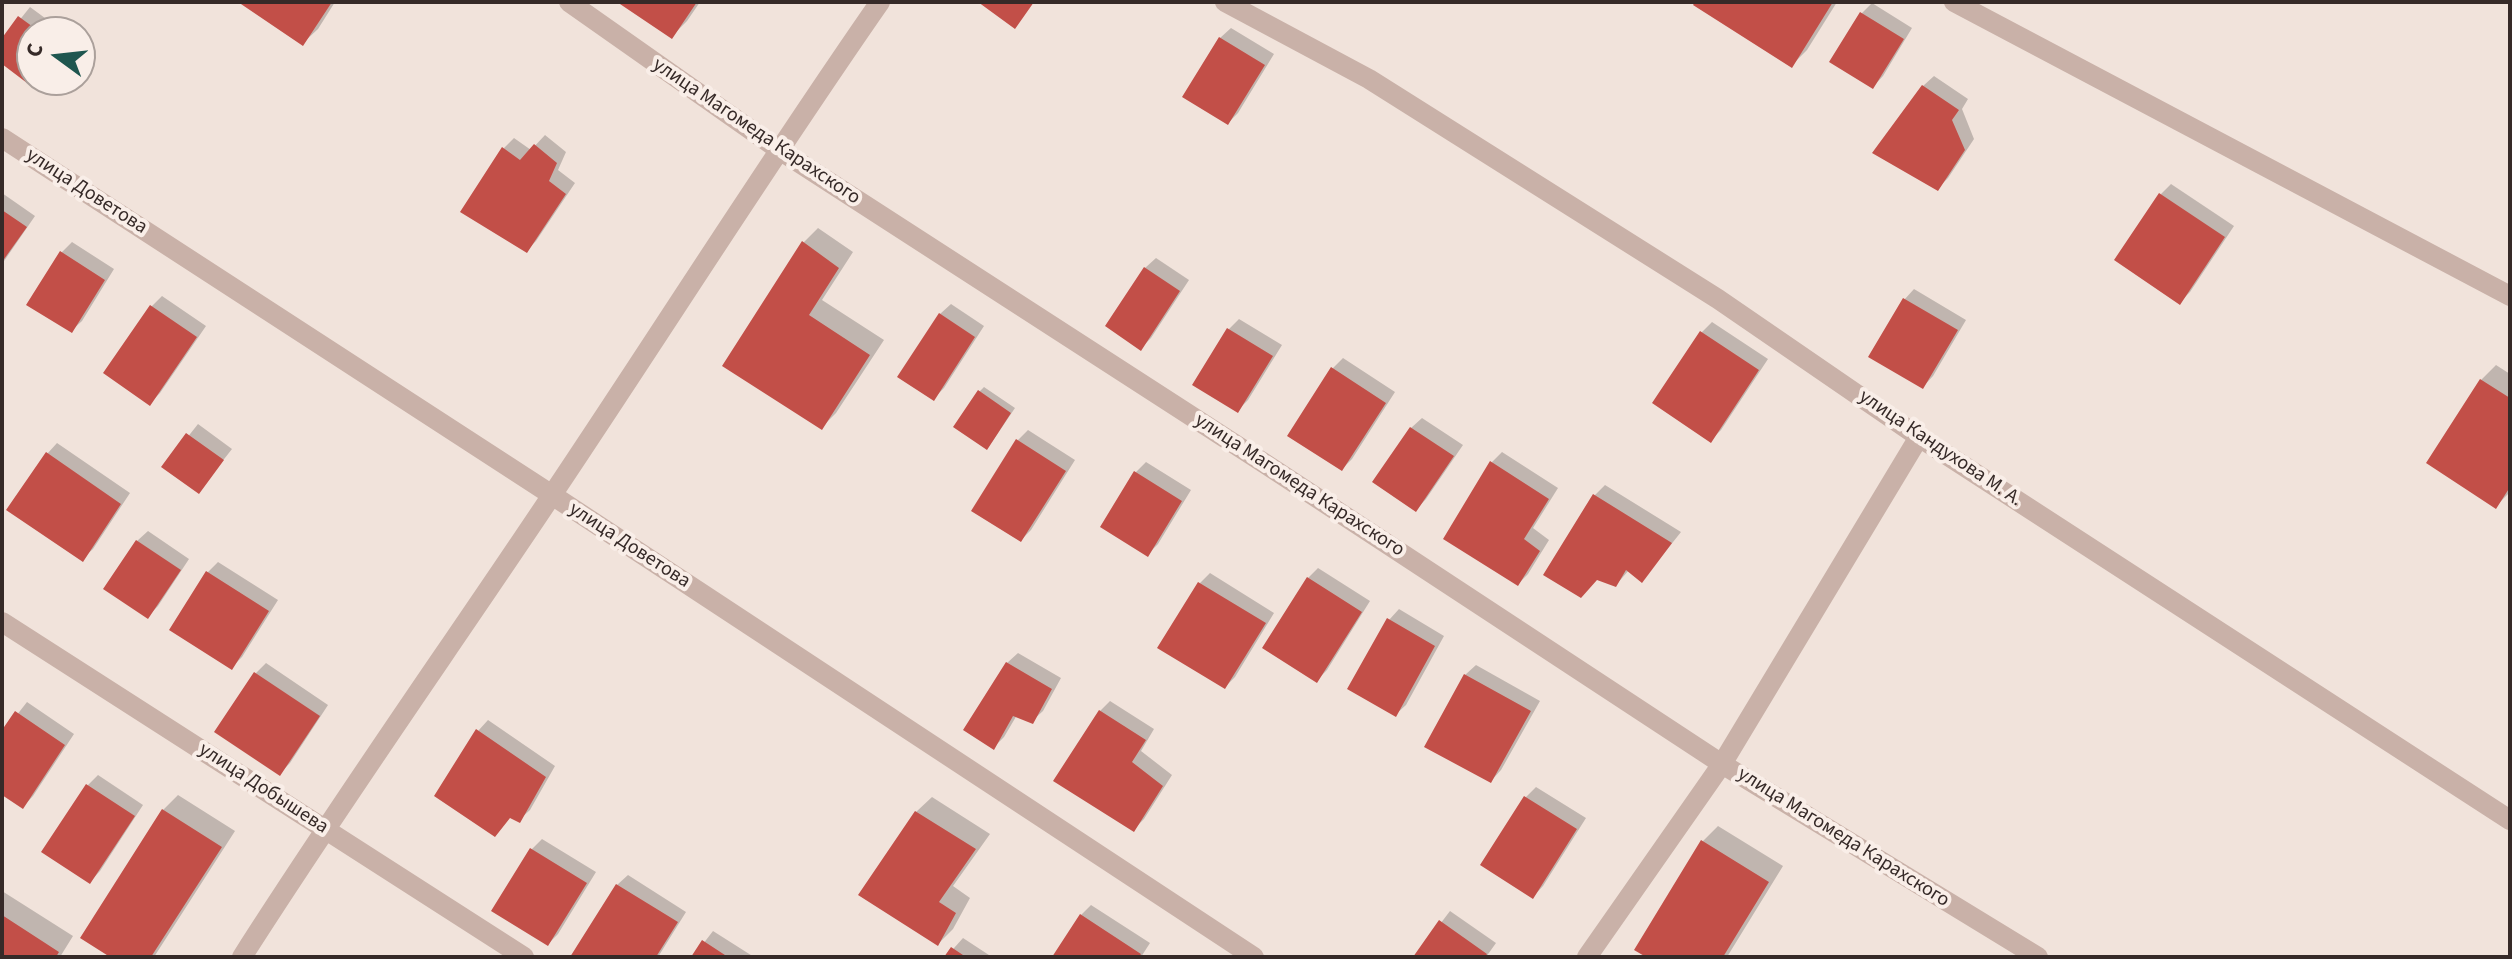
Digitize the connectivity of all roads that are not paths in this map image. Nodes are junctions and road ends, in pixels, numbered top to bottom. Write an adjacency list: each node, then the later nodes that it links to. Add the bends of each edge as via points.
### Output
1 (569, 2): 6 (street, улица Магомеда Карахского)
2 (880, 2): 6 (street)
3 (1225, 2): 8 (street, улица Кандухова М. А., via 1369,79 1718,299)
4 (1954, 2): 7 (street)
5 (2, 138): 9 (street, улица Доветова)
6 (778, 149): 9 (street); 11 (street, улица Магомеда Карахского)
7 (2510, 296)
8 (1919, 437): 11 (street); 12 (street, улица Кандухова М. А.)
9 (552, 495): 13 (street); 16 (street, улица Доветова)
10 (2, 622): 13 (street, улица Добышева)
11 (1722, 764): 17 (street); 18 (street, улица Магомеда Карахского)
12 (2510, 820)
13 (324, 828): 14 (street); 15 (street, улица Добышева)
14 (242, 957)
15 (524, 957)
16 (1254, 957)
17 (1587, 957)
18 (2038, 957)

